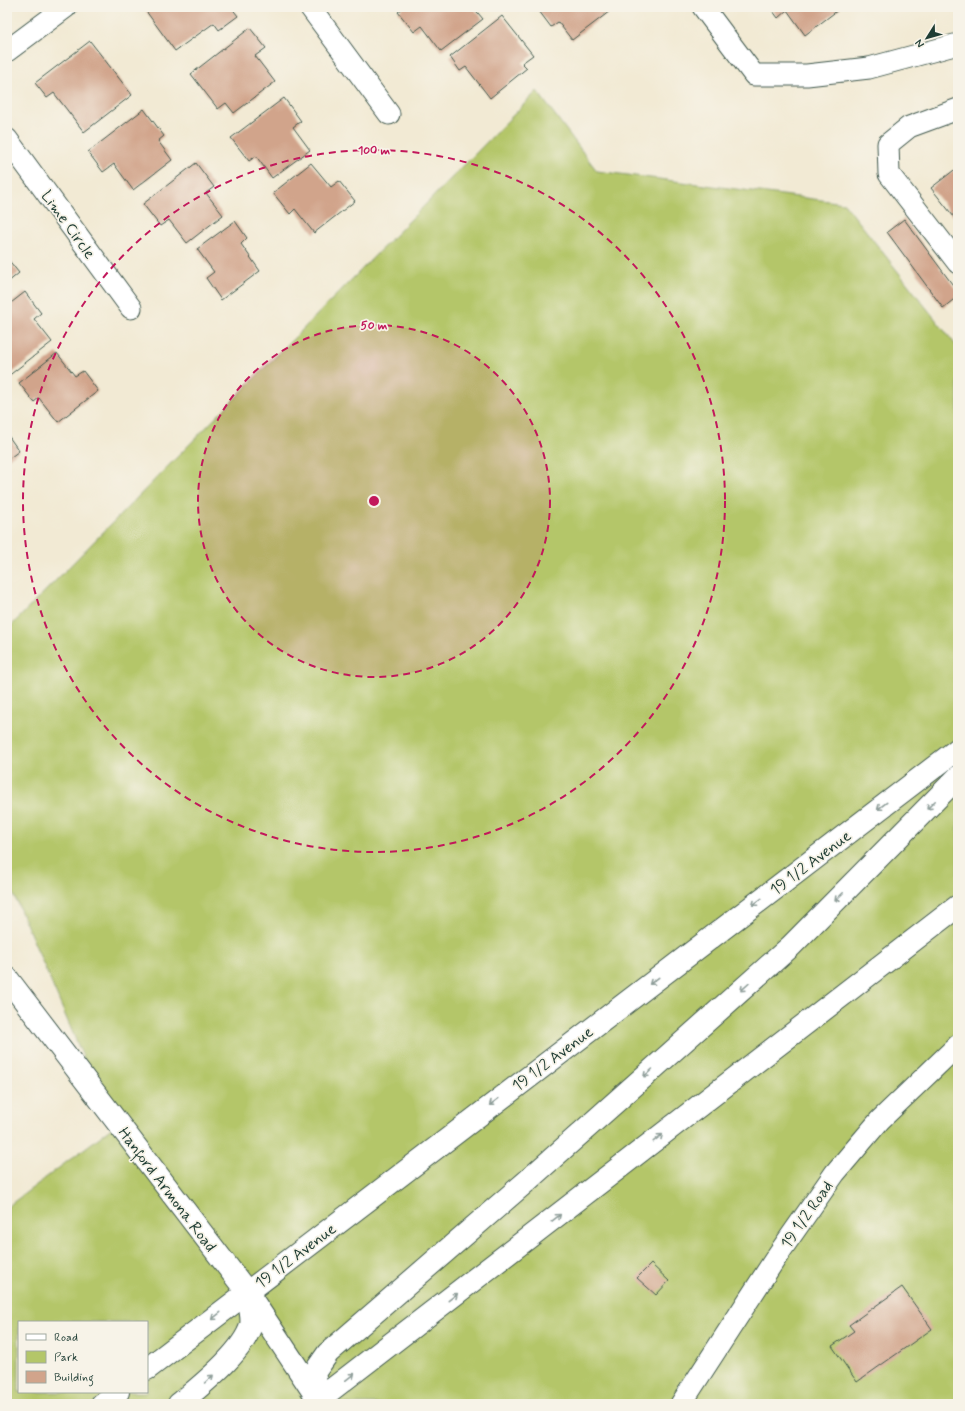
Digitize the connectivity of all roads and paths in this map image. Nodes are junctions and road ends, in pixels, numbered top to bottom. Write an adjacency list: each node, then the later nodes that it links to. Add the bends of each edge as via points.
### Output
1 (66, 7): 5 (street)
2 (310, 7): 7 (street)
3 (703, 7): 4 (street, via 754,75 807,75 869,68)
4 (958, 44)
5 (7, 51)
6 (958, 109): 9 (street, via 909,127 888,144 889,174)
7 (389, 114)
8 (7, 139): 10 (street, Lime Circle)
9 (958, 263)
10 (131, 308)
11 (958, 749): 16 (main road, 19 1/2 Avenue, one-way to 16)
12 (958, 777): 19 (main road, one-way to 19, via 791,946 527,1181 328,1353 314,1373)
13 (958, 906): 19 (main road, one-way to 13)
14 (7, 978): 16 (main road, Hanford Armona Road)
15 (958, 1046): 22 (street, 19 1/2 Road, via 880,1120 835,1173 779,1253)
16 (247, 1292): 17 (main road, 19 1/2 Avenue, one-way to 17); 19 (main road, Hanford Armona Road); 21 (main road, one-way to 16, via 210,1378 238,1349 251,1325)
17 (148, 1368)
18 (117, 1393): 20 (main road)
19 (318, 1403)
20 (102, 1404)
21 (179, 1404)
22 (681, 1404)

